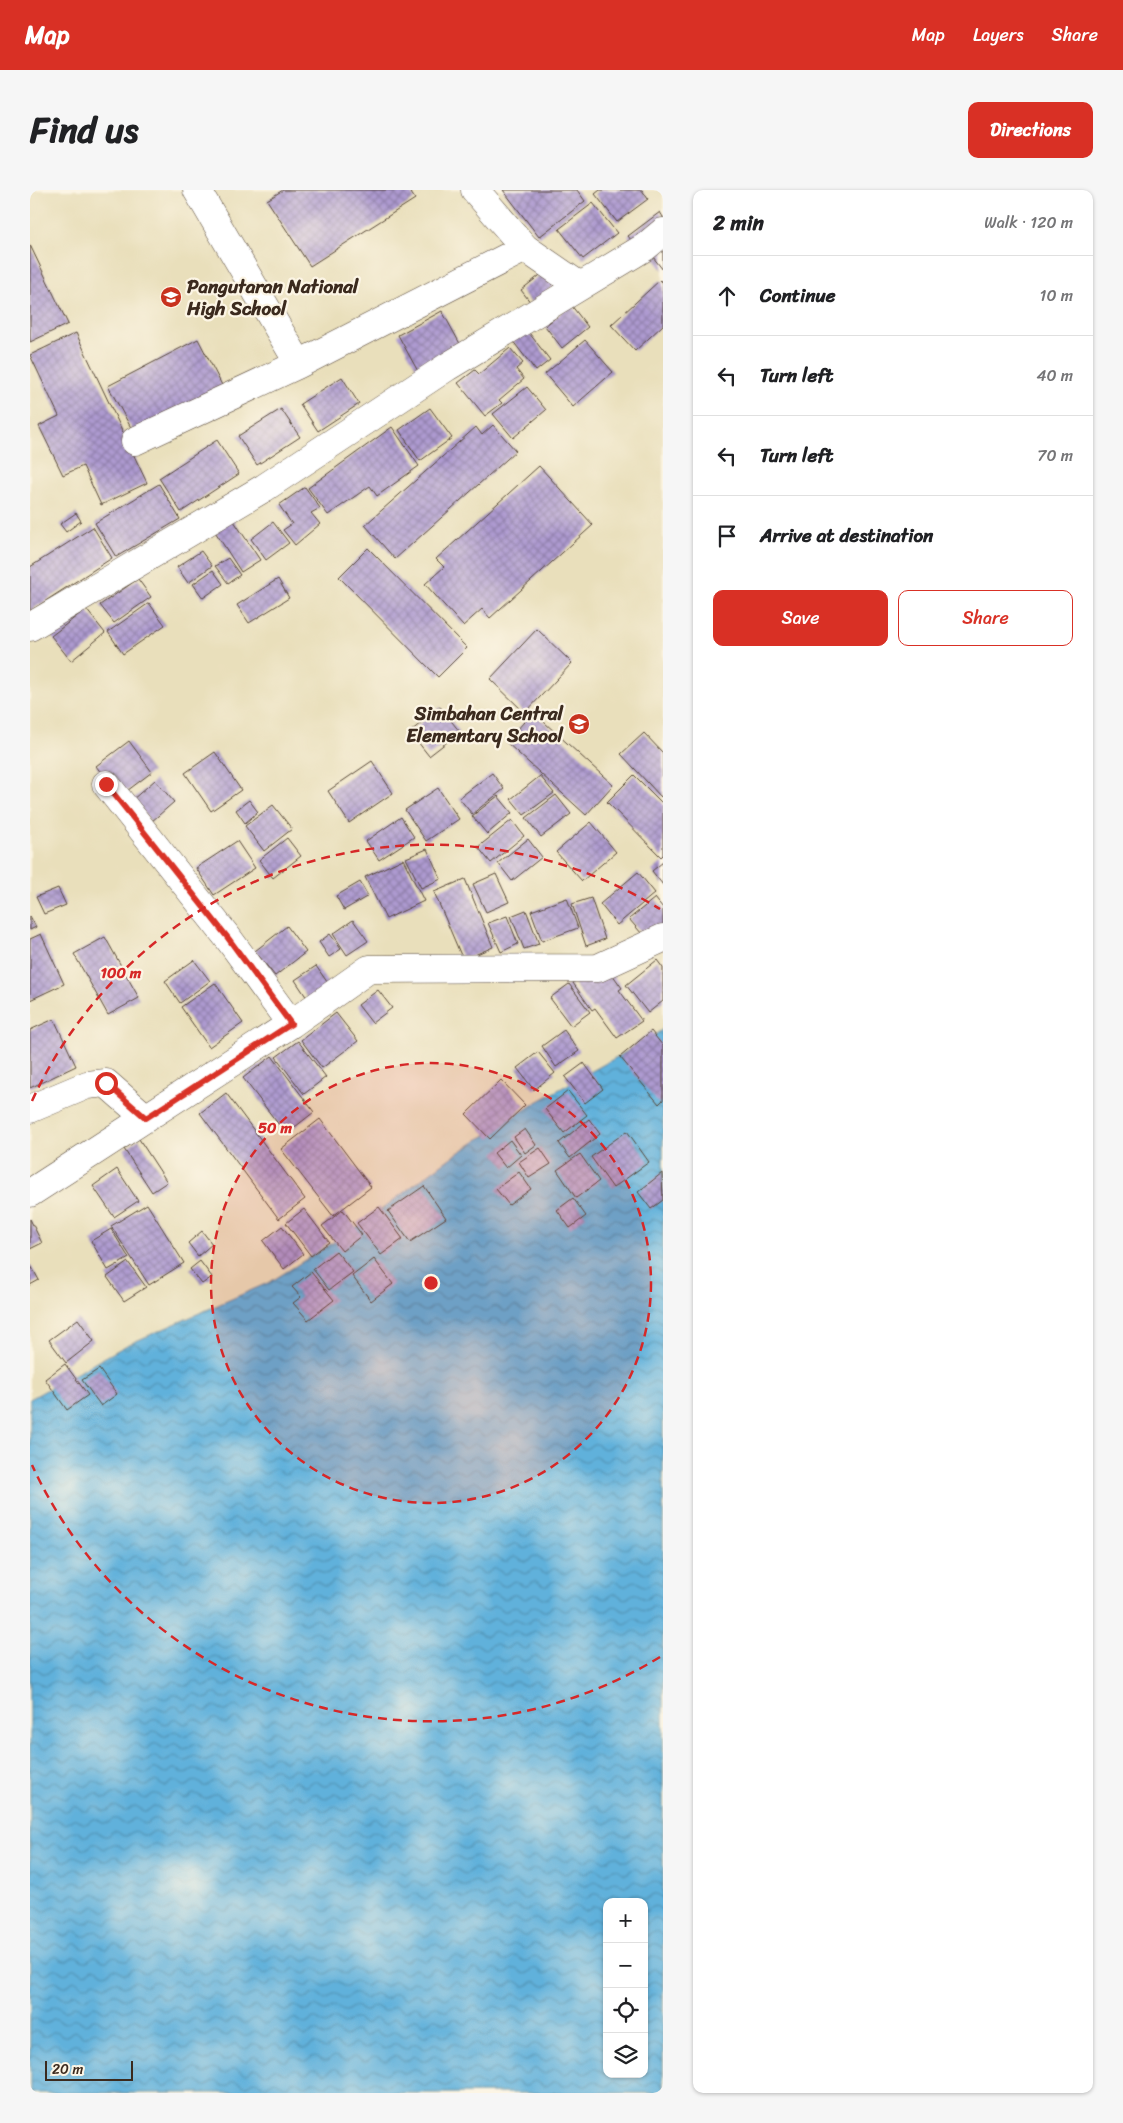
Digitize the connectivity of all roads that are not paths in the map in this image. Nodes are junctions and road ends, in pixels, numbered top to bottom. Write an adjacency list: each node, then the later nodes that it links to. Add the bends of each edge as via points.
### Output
1 (197, 190): 6 (street)
2 (475, 190): 4 (street)
3 (663, 232): 5 (street, via 645,247)
4 (525, 248): 5 (street); 6 (street)
5 (580, 286): 8 (street, via 447,367 264,488)
6 (299, 364): 7 (street)
7 (135, 441)
8 (30, 627)
9 (106, 784): 11 (street, via 228,938)
10 (663, 938): 11 (street, via 598,968 369,969)
11 (291, 1024): 13 (street)
12 (30, 1109): 13 (street, via 87,1084 106,1083)
13 (146, 1118): 14 (street)
14 (30, 1193)

